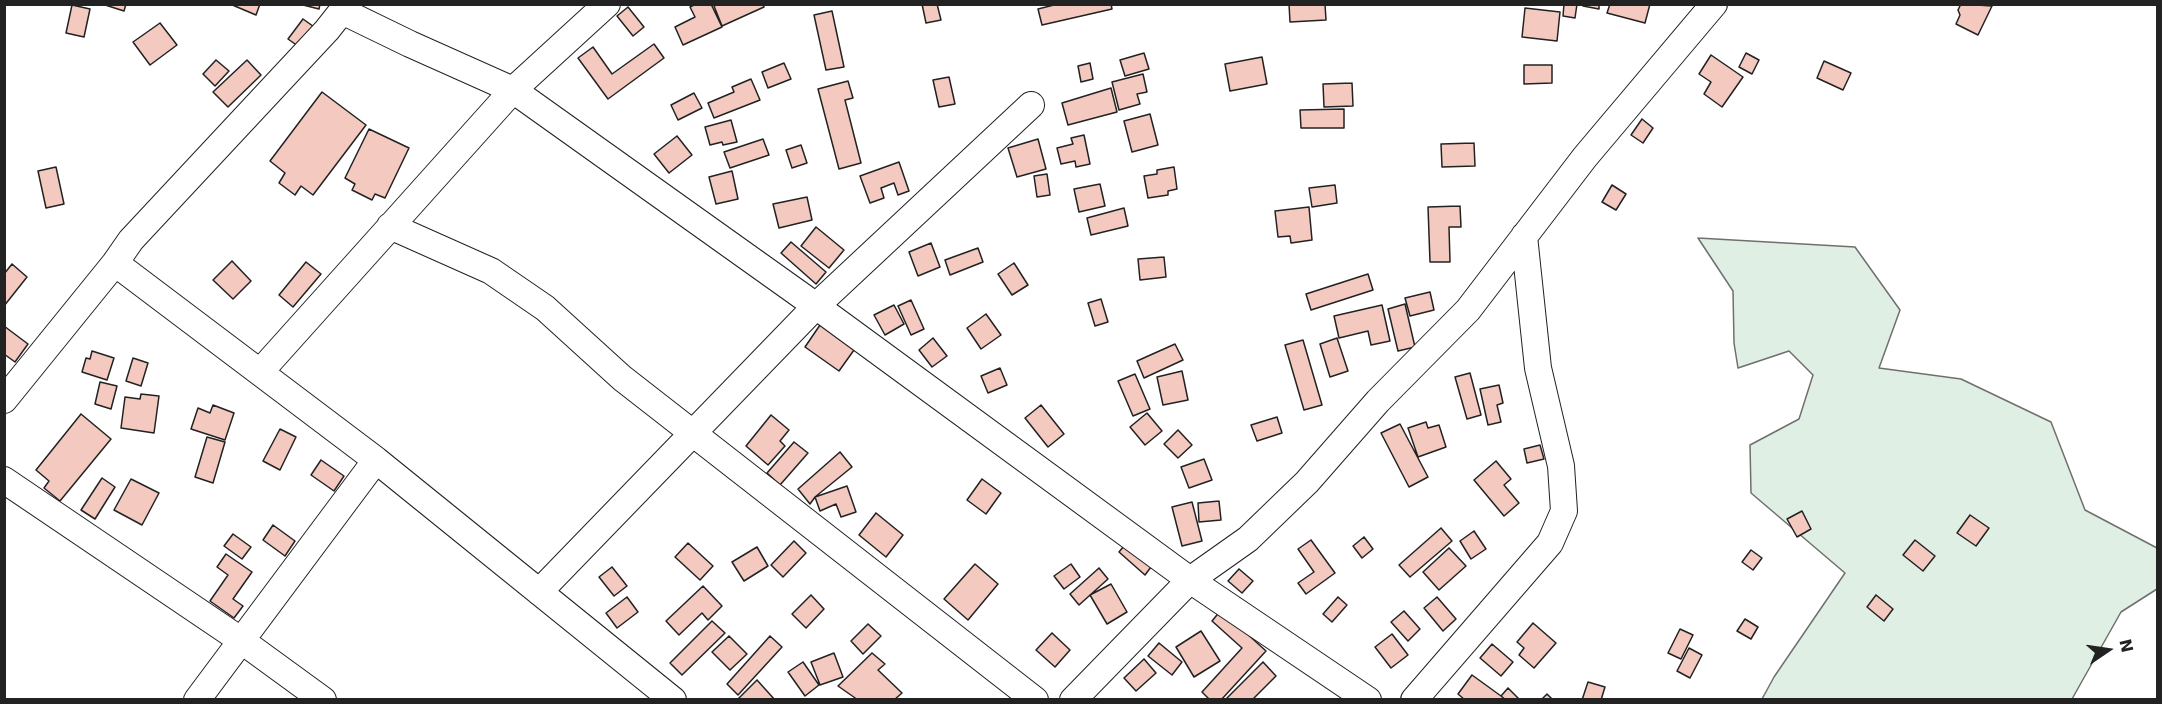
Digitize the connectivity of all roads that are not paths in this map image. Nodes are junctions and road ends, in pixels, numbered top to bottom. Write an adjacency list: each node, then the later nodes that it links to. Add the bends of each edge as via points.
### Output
1 (607, 4): 3 (street)
2 (1714, 4): 6 (street, via 1585,157)
3 (513, 90): 5 (street); 7 (street, via 342,10 131,240); 8 (street)
4 (1031, 105): 8 (street)
5 (390, 226): 9 (street); 11 (street, via 492,271 545,308 622,378)
6 (1524, 237): 14 (street, via 1468,310 1378,401 1307,482 1248,539); 23 (street, via 1538,368 1561,466 1564,511 1550,543)
7 (115, 263): 9 (street); 10 (street)
8 (816, 306): 11 (street); 14 (street)
9 (260, 372): 12 (street)
10 (4, 400)
11 (691, 433): 15 (street); 20 (street)
12 (376, 460): 15 (street); 16 (street)
13 (4, 480): 16 (street)
14 (1191, 580): 21 (street); 22 (street)
15 (539, 591): 19 (street)
16 (242, 641): 17 (street); 18 (street)
17 (197, 699)
18 (323, 699)
19 (673, 699)
20 (1035, 699)
21 (1073, 699)
22 (1368, 699)
23 (1414, 699)

